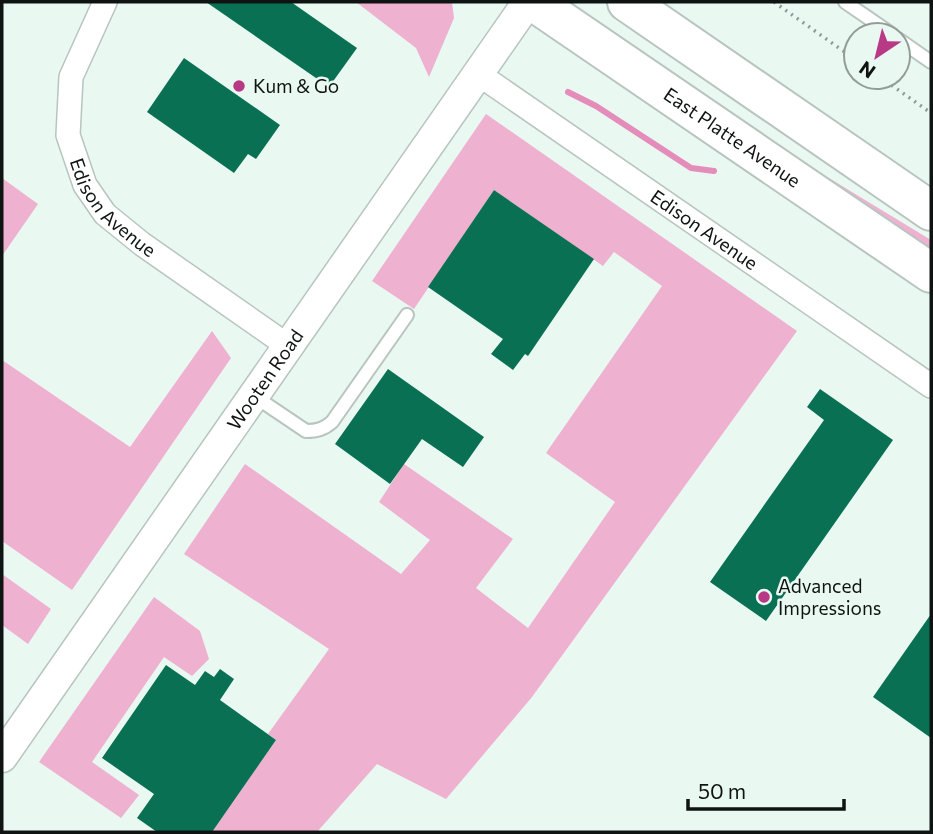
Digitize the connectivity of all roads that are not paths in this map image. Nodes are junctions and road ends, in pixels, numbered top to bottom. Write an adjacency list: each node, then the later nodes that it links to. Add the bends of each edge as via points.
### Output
1 (105, 2): 13 (street, Edison Avenue, via 71,78 68,135 85,185 105,214 142,244)
2 (528, 2): 9 (street, Wooten Road)
3 (534, 2): 11 (highway, East Platte Avenue)
4 (627, 2): 10 (highway)
5 (845, 2): 6 (lane)
6 (873, 21)
7 (912, 49): 8 (lane)
8 (931, 62)
9 (477, 73): 13 (street, Wooten Road); 14 (street, Edison Avenue)
10 (931, 211)
11 (931, 274)
12 (407, 315): 15 (lane, via 326,427 317,431 299,428)
13 (288, 346): 15 (street, Wooten Road)
14 (931, 386)
15 (254, 396): 16 (street, Wooten Road)
16 (2, 757)

